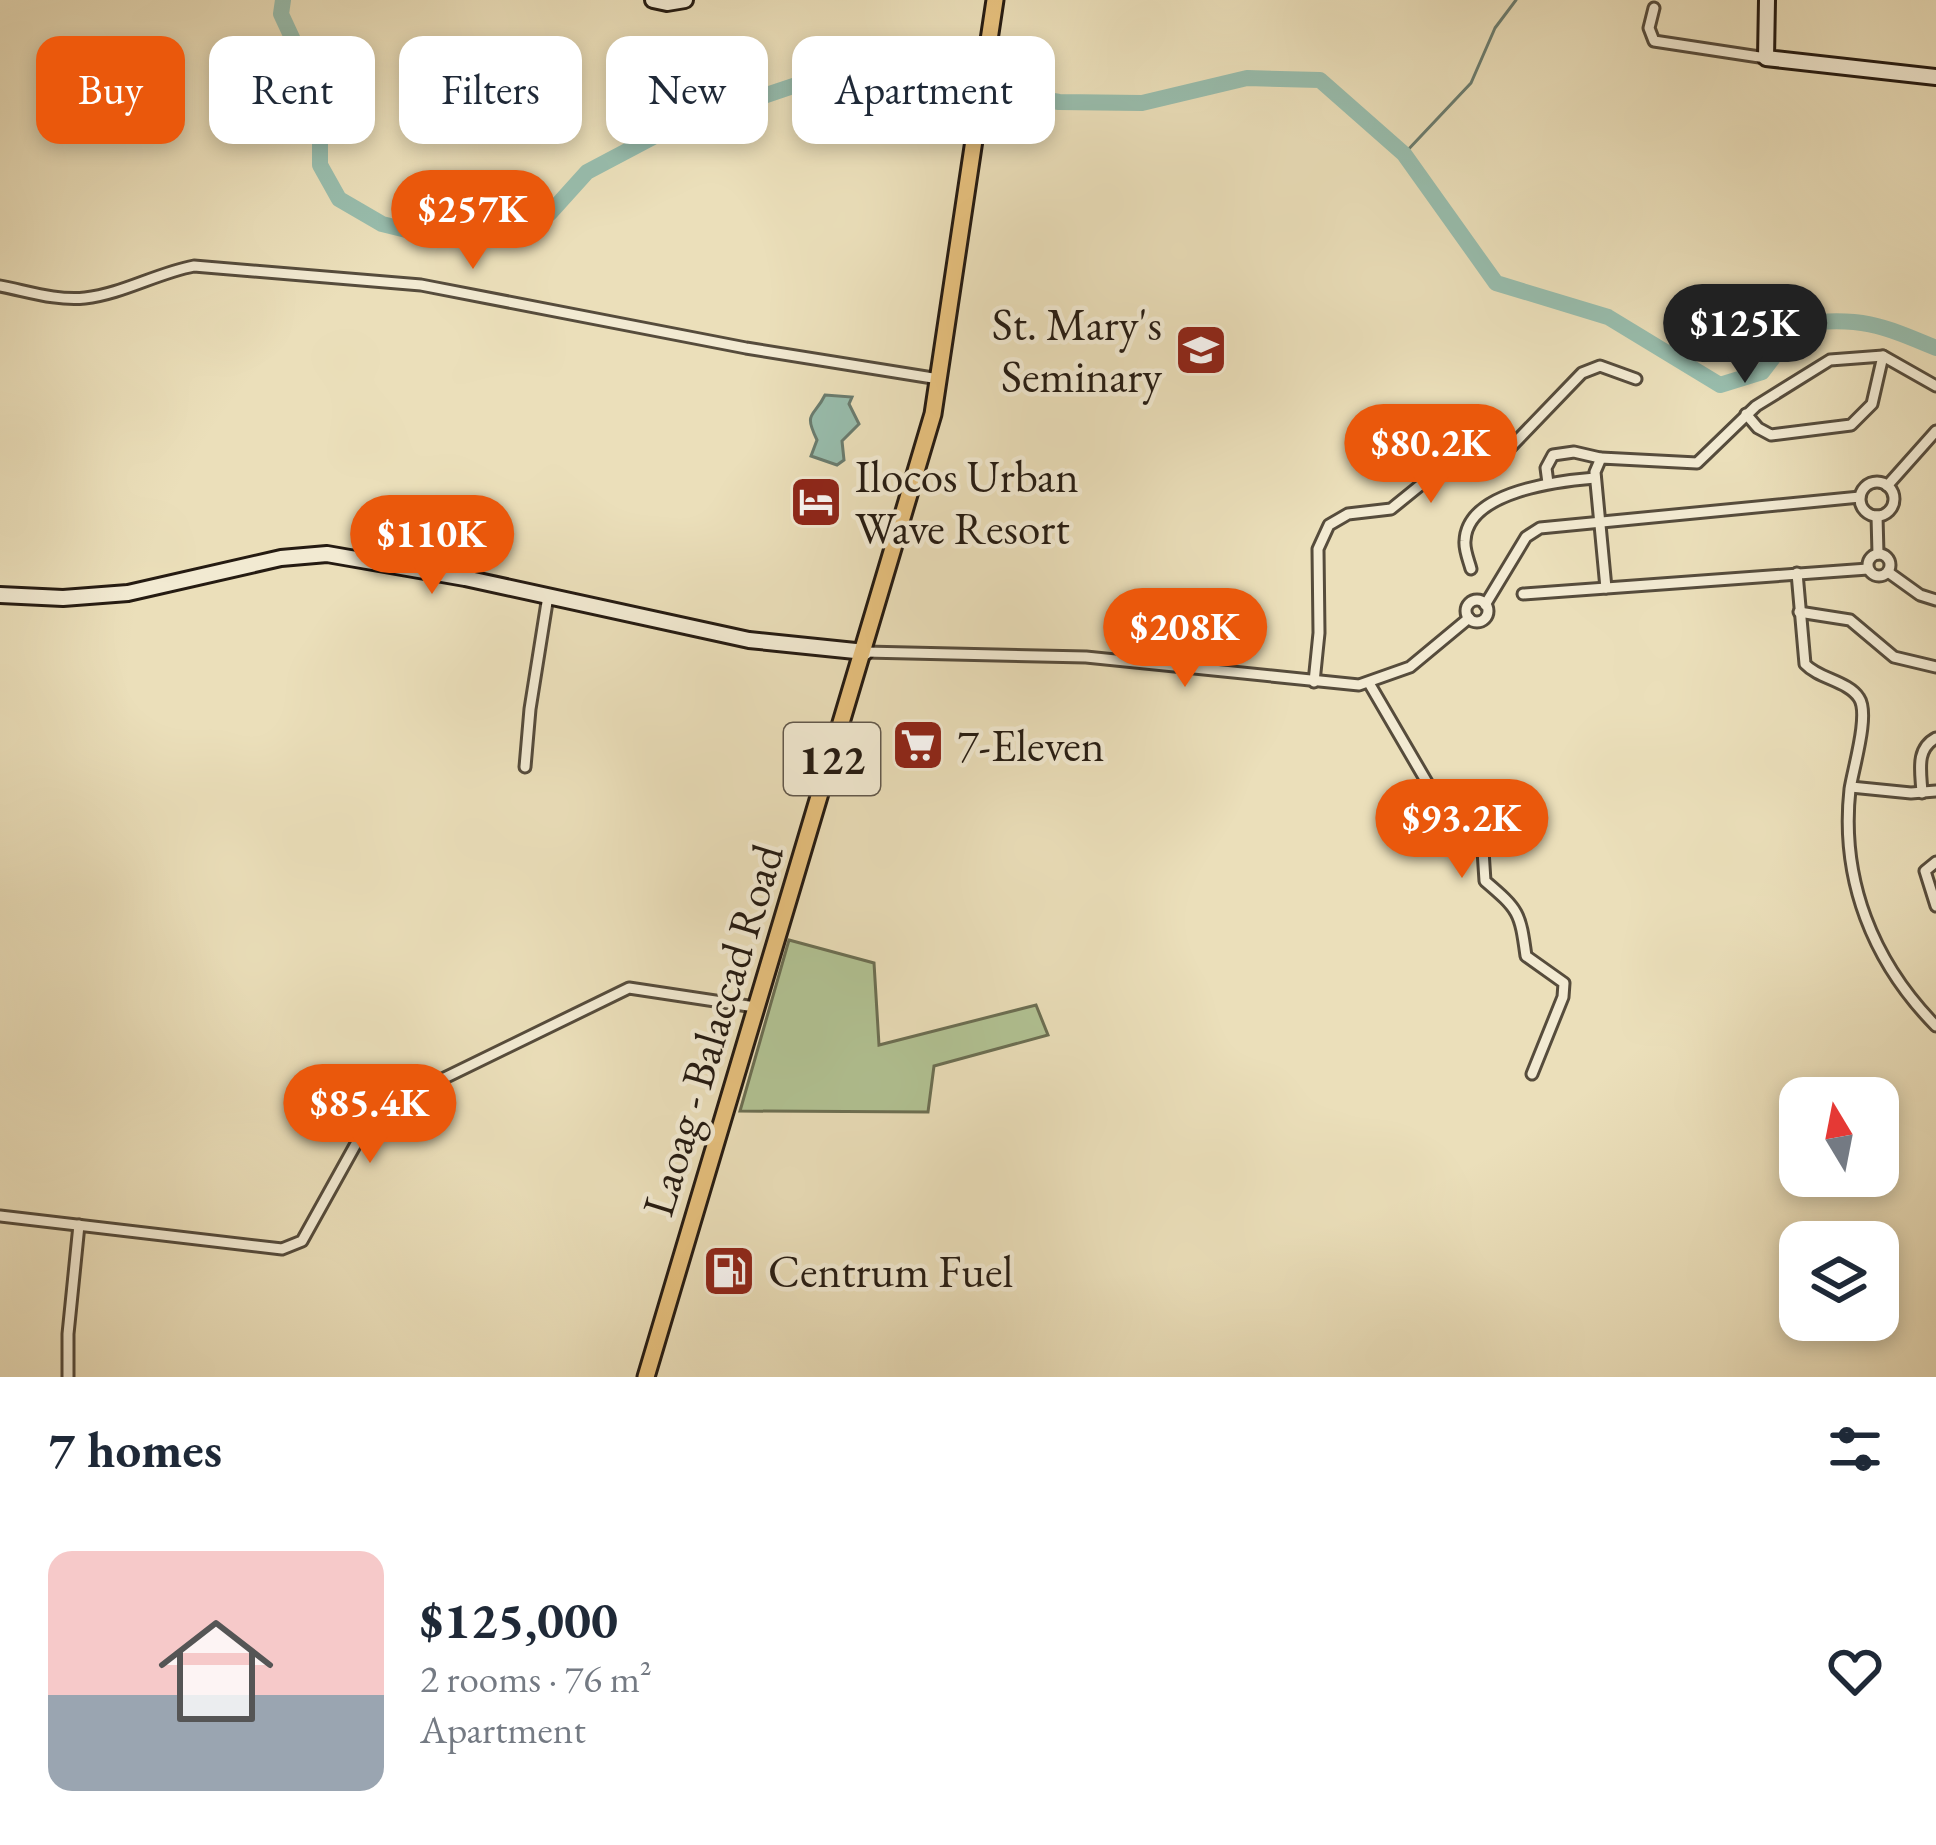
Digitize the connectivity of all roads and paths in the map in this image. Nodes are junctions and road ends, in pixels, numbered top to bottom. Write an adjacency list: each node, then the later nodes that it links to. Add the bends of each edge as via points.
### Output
1 (653, 0): 2 (street)
2 (685, 0)
3 (995, 0): 11 (main road, Laoag - Balaccad Road / 122)
4 (1767, 0): 6 (street)
5 (1654, 8): 6 (street, via 1654,41)
6 (1766, 58): 7 (street)
7 (1936, 77)
8 (0, 286): 11 (street, via 83,298 194,266 421,285)
9 (1883, 356): 12 (street); 13 (street, via 1830,360); 13 (street, via 1872,404 1851,425 1771,435)
10 (1636, 379): 35 (street, via 1600,366 1582,373 1505,453 1428,478 1391,509 1328,525 1318,549)
11 (939, 380): 33 (main road, Laoag - Balaccad Road / 122)
12 (1936, 386)
13 (1746, 414): 15 (street, via 1697,463)
14 (1936, 431): 18 (street)
15 (1600, 458): 16 (street); 17 (street, via 1553,455)
16 (1595, 478): 17 (street); 21 (street)
17 (1548, 483): 24 (street, via 1482,511 1464,540)
18 (1887, 486): 19 (street, via 1870,484); 20 (street, via 1892,508)
19 (1860, 497): 20 (street, via 1866,513); 21 (street)
20 (1877, 516): 22 (street)
21 (1600, 520): 27 (street); 36 (street, via 1532,531 1485,604 1470,603 1469,618 1410,668)
22 (1878, 554): 23 (street); 25 (street, via 1890,562)
23 (1868, 568): 25 (street, via 1875,576); 26 (street)
24 (1471, 569)
25 (1888, 572): 31 (street)
26 (1797, 573): 27 (street); 32 (street)
27 (1606, 588): 28 (street)
28 (1523, 594)
29 (0, 595): 30 (street, via 128,593 327,554)
30 (548, 596): 33 (street, via 749,640); 38 (street)
31 (1936, 600)
32 (1799, 612): 34 (street, via 1850,620 1894,656); 39 (street, via 1805,664 1853,692 1863,708)
33 (865, 652): 35 (street, via 1100,658); 44 (main road, Laoag - Balaccad Road / 122)
34 (1936, 667)
35 (1314, 682): 36 (street)
36 (1369, 683): 46 (street, via 1439,802 1482,835 1485,881 1517,910 1526,956 1564,983)
37 (1936, 738): 41 (street, via 1921,755)
38 (525, 767)
39 (1850, 787): 41 (street); 45 (street, via 1850,852 1868,930)
40 (1936, 791): 41 (street)
41 (1922, 793)
42 (1936, 862): 43 (street, via 1924,871)
43 (1936, 906)
44 (755, 1007): 48 (street, via 619,991 388,1105 362,1133 294,1246); 50 (main road, Laoag - Balaccad Road / 122)
45 (1936, 1025)
46 (1532, 1074)
47 (0, 1216): 48 (street)
48 (79, 1225): 49 (street)
49 (68, 1377)
50 (646, 1377)

